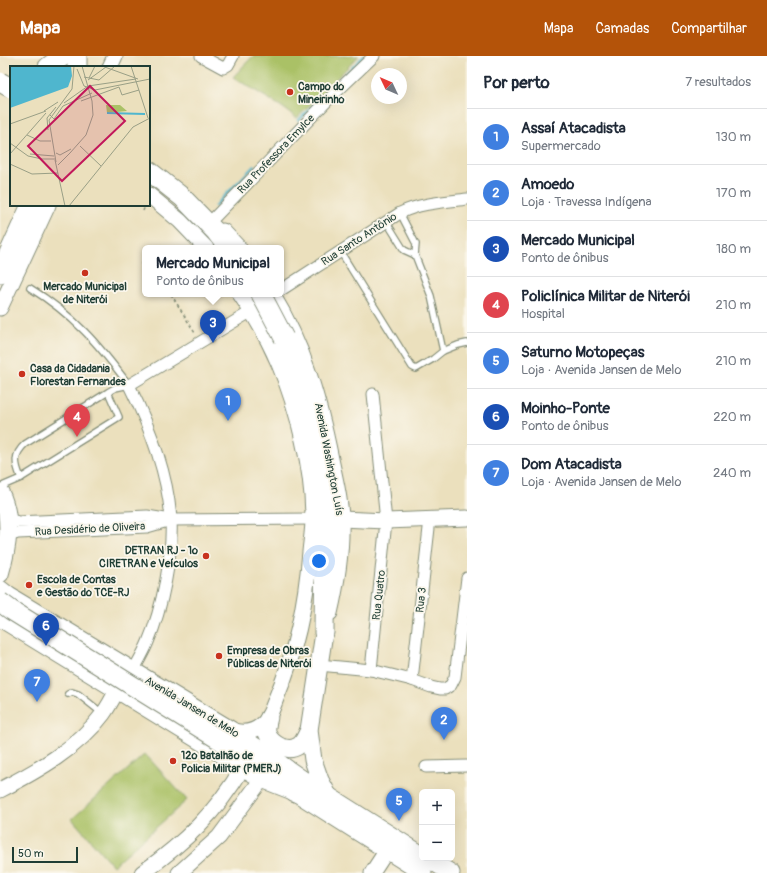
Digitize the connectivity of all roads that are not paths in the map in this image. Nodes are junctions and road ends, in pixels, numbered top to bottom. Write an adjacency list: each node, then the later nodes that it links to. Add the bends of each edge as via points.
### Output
1 (63, 56): 8 (highway)
2 (71, 56): 9 (highway)
3 (78, 56): 10 (highway)
4 (115, 56): 11 (street)
5 (201, 56): 6 (street, via 223,68)
6 (233, 56)
7 (374, 56): 23 (street, Rua Professora Emylce)
8 (49, 66)
9 (70, 66)
10 (77, 66)
11 (110, 66)
12 (0, 82): 13 (highway, bridge)
13 (10, 87)
14 (10, 88): 15 (highway)
15 (0, 92)
16 (150, 164): 23 (street, via 177,183)
17 (150, 172): 26 (highway, via 182,197)
18 (150, 196): 25 (street)
19 (467, 200): 22 (street, Rua Santo Antônio, via 425,205)
20 (31, 206): 30 (highway)
21 (48, 206): 37 (street)
22 (400, 213): 24 (street, Rua Santo Antônio); 29 (lane, via 416,244)
23 (213, 219): 27 (street)
24 (386, 221): 28 (street, Rua Santo Antônio); 29 (lane, via 404,250)
25 (203, 245)
26 (226, 245)
27 (236, 245)
28 (340, 251): 31 (street, Rua Santo Antônio); 40 (lane, via 412,367 416,369)
29 (415, 255): 40 (lane, via 431,296)
30 (0, 273)
31 (284, 286)
32 (30, 288): 41 (lane, via 78,324 100,347)
33 (242, 297): 38 (street, Avenida Washington Luís)
34 (268, 297): 38 (street, Rua Santo Antônio)
35 (273, 297): 61 (highway, bridge, via 284,338 298,370 321,472 324,525)
36 (274, 297): 49 (street, Avenida Washington Luís, via 300,348 311,377 330,453)
37 (0, 308)
38 (252, 312): 41 (street, Rua Santo Antônio); 48 (street, Avenida Washington Luís, via 267,336 283,371 296,410 308,466)
39 (467, 344): 40 (lane)
40 (443, 351)
41 (129, 385): 42 (lane); 52 (street, via 155,443 166,485)
42 (108, 392): 44 (lane, via 19,449 16,458); 44 (lane, via 119,418)
43 (373, 394): 53 (street, Rua Quatro)
44 (21, 478): 45 (lane)
45 (0, 488)
46 (0, 492): 51 (main road)
47 (467, 518): 50 (street)
48 (313, 519): 52 (street, Rua Desidério de Oliveira); 70 (street, Avenida Washington Luís, via 303,614 283,683)
49 (341, 519): 53 (street); 61 (street, Avenida Washington Luís, via 336,581)
50 (430, 519): 53 (street); 66 (street, Rua 3)
51 (8, 520): 52 (street, Rua Desidério de Oliveira, via 18,522 147,516); 54 (main road)
52 (171, 520): 54 (street, Rua Desidério de Oliveira, via 147,527 18,533); 65 (street, via 171,546 159,608 148,641)
53 (386, 520): 64 (street, Rua Quatro)
54 (8, 536): 55 (main road)
55 (0, 574)
56 (467, 578): 66 (street, via 455,677 451,686 440,689)
57 (0, 589): 60 (main road, Avenida Jansen de Melo)
58 (0, 602): 72 (highway, bridge)
59 (0, 618): 62 (main road)
60 (50, 621): 62 (main road, via 42,620 36,624); 65 (main road, Avenida Jansen de Melo)
61 (324, 633): 63 (main road, Avenida Washington Luís)
62 (38, 640): 67 (main road)
63 (319, 665): 64 (street); 71 (main road, Avenida Washington Luís)
64 (371, 670): 66 (street)
65 (133, 671): 72 (main road, Avenida Jansen de Melo)
66 (412, 680)
67 (117, 690): 69 (street); 74 (main road)
68 (68, 694): 69 (lane, via 78,694)
69 (103, 714): 77 (street, via 51,762)
70 (269, 717): 71 (main road, via 266,728 270,740 281,747 298,746); 72 (street, Avenida Washington Luís, via 262,725 248,732)
71 (309, 730): 79 (main road, Avenida Washington Luís, via 313,760)
72 (227, 736): 78 (highway); 79 (main road, Avenida Jansen de Melo)
73 (467, 766): 75 (street)
74 (243, 767): 76 (main road); 83 (street, via 220,802 198,827)
75 (426, 767)
76 (262, 778): 78 (main road); 84 (street, via 219,837)
77 (0, 790)
78 (295, 792): 80 (main road)
79 (328, 796): 81 (main road, Avenida Jansen de Melo)
80 (387, 850): 85 (street); 86 (main road)
81 (419, 853)
82 (432, 861): 87 (main road)
83 (142, 873)
84 (179, 873)
85 (372, 873)
86 (423, 873)
87 (451, 873)

